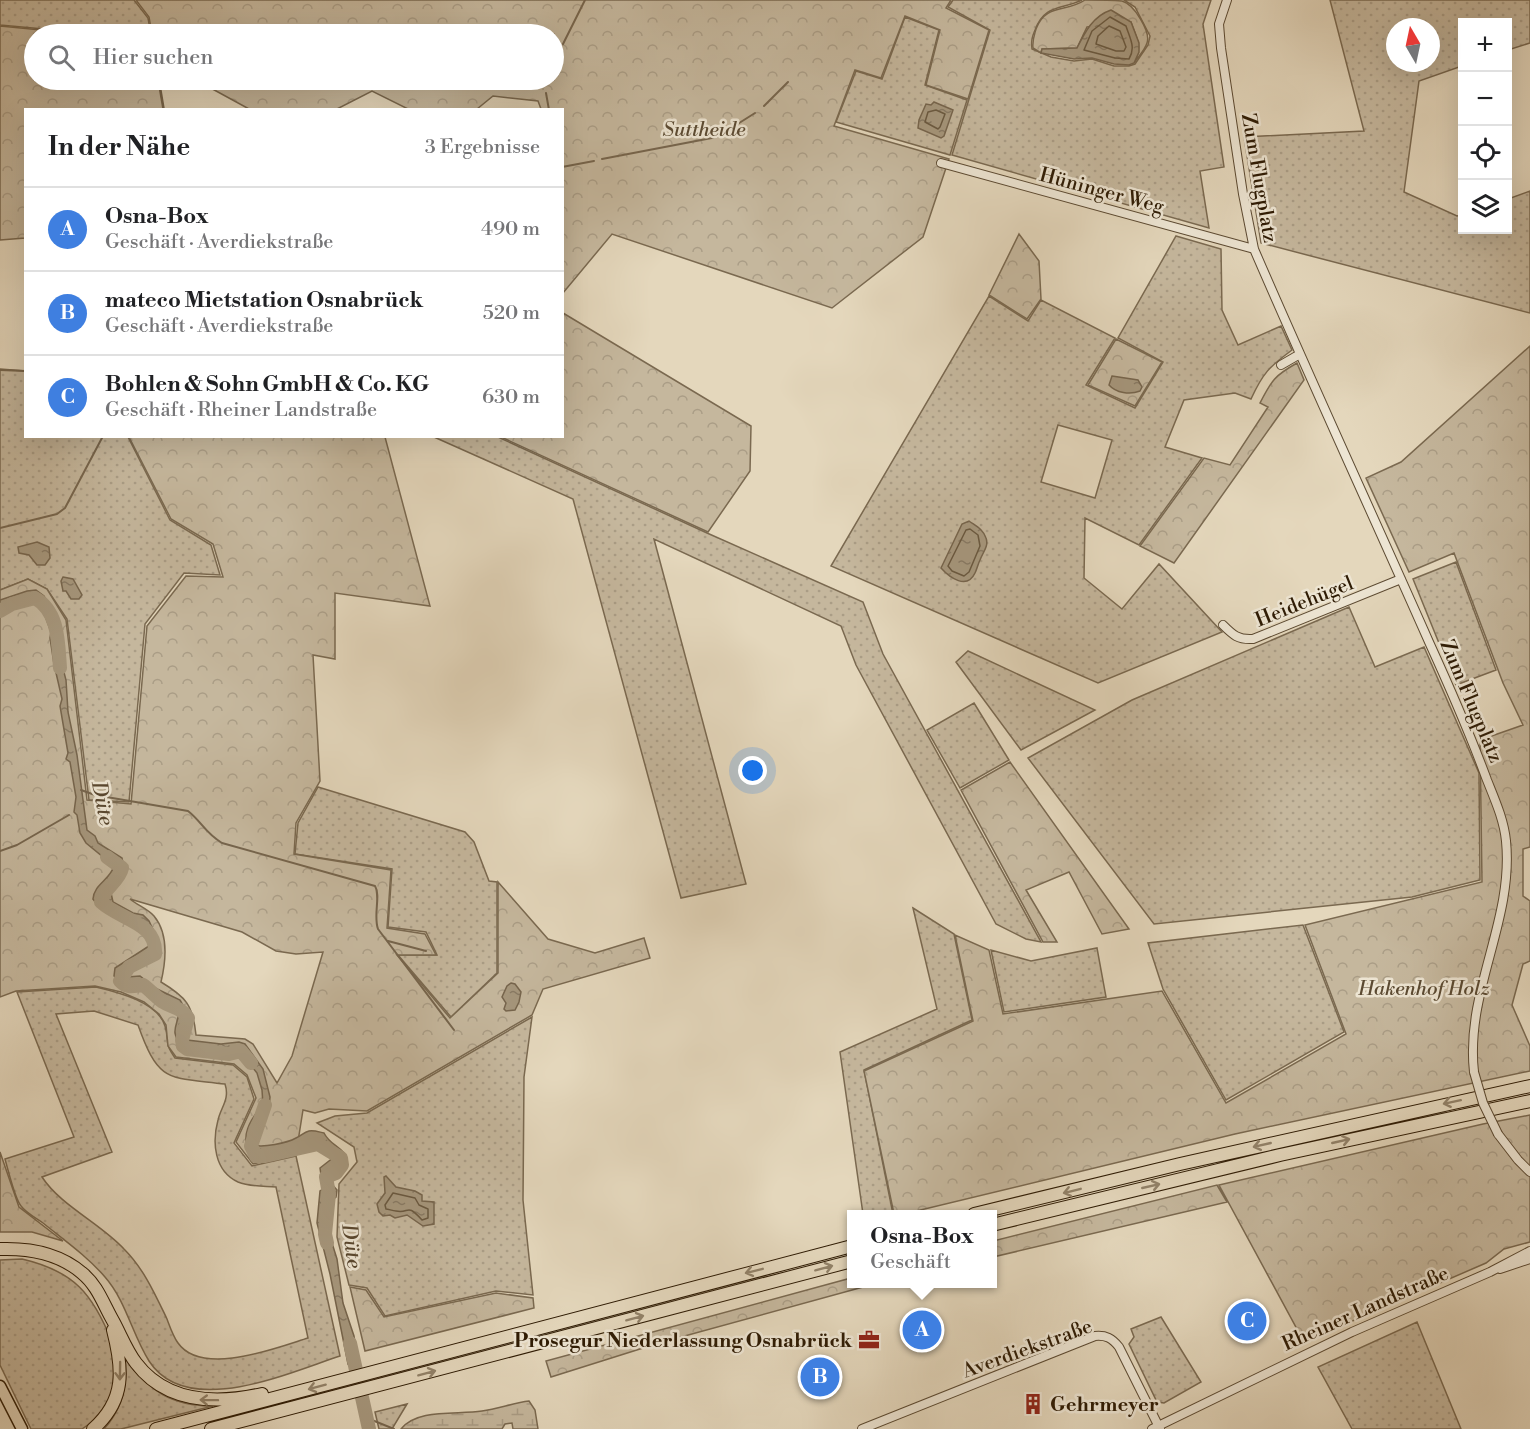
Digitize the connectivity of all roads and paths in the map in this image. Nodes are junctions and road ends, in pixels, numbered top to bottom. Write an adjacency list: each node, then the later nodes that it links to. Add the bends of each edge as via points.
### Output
1 (1227, 0): 3 (street, Zum Flugplatz, via 1219,24 1221,48)
2 (941, 163): 3 (street, Hüninger Weg)
3 (1254, 249): 4 (street, Zum Flugplatz)
4 (1300, 354): 5 (street); 6 (street, Zum Flugplatz)
5 (1281, 365)
6 (1401, 579): 7 (street, Heidehügel, via 1253,639 1235,638); 10 (street, Zum Flugplatz, bridge, via 1481,764 1506,839 1506,885 1477,1001 1474,1072 1498,1134)
7 (1223, 625)
8 (1530, 1086): 11 (highway, one-way to 11)
9 (1530, 1101): 12 (highway, one-way to 9, via 1280,1155)
10 (1530, 1172)
11 (994, 1210)
12 (997, 1224)
13 (847, 1247): 21 (highway, one-way to 21)
14 (0, 1249): 19 (highway, via 40,1252 72,1266 94,1286)
15 (1530, 1251): 18 (street, Rheiner Landstraße)
16 (1530, 1259): 18 (street, Rheiner Landstraße)
17 (847, 1262): 26 (highway, one-way to 17)
18 (1490, 1272): 22 (street, Rheiner Landstraße, via 1352,1332)
19 (110, 1314): 21 (highway, one-way to 19, via 270,1392 213,1401 173,1392 135,1362); 24 (highway, one-way to 24, via 119,1352 120,1380 116,1399 106,1417)
20 (0, 1386): 23 (main road)
21 (288, 1395): 25 (highway)
22 (1157, 1428): 27 (street, Averdiekstraße, via 1119,1347 1111,1338 1095,1336)
23 (22, 1429)
24 (93, 1429)
25 (156, 1429)
26 (211, 1429)
27 (862, 1429)

